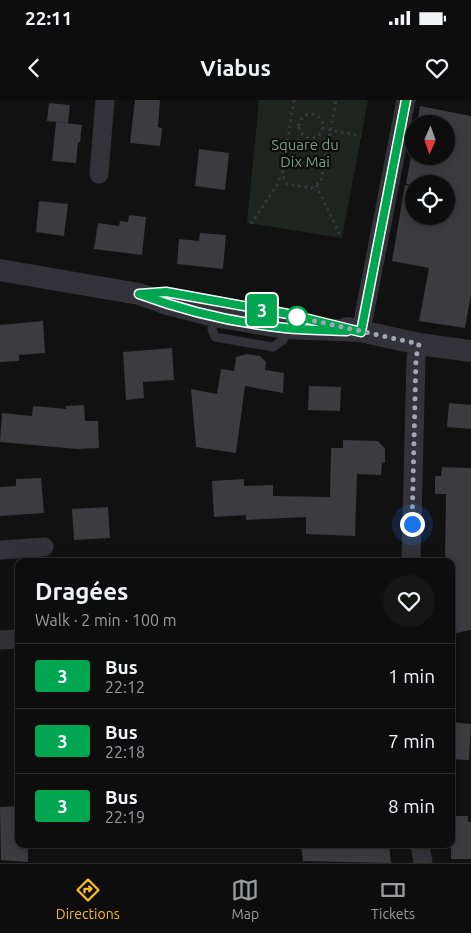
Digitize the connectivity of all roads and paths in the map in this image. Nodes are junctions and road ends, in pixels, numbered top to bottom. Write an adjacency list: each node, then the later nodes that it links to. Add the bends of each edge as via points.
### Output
1 (105, 100): 8 (street)
2 (294, 100): 9 (path)
3 (336, 100): 6 (path)
4 (406, 100): 15 (street)
5 (322, 128): 5 (path, via 319,117 313,114 305,115 298,125 301,133 308,137 316,137); 6 (path)
6 (330, 130): 7 (path); 10 (path, via 321,182)
7 (361, 136)
8 (99, 174)
9 (282, 175): 10 (path, via 287,184 311,188); 11 (path)
10 (316, 185): 12 (path)
11 (251, 224)
12 (341, 237)
13 (0, 270): 14 (street)
14 (139, 294): 15 (street, via 166,292 288,314); 15 (street, via 214,316 285,328)
15 (361, 332): 16 (street)
16 (419, 344): 17 (street); 20 (street)
17 (471, 351)
18 (44, 547): 19 (street)
19 (0, 550)
20 (411, 558)
21 (15, 639): 22 (street)
22 (0, 640)
23 (420, 848): 24 (street)
24 (422, 863)

